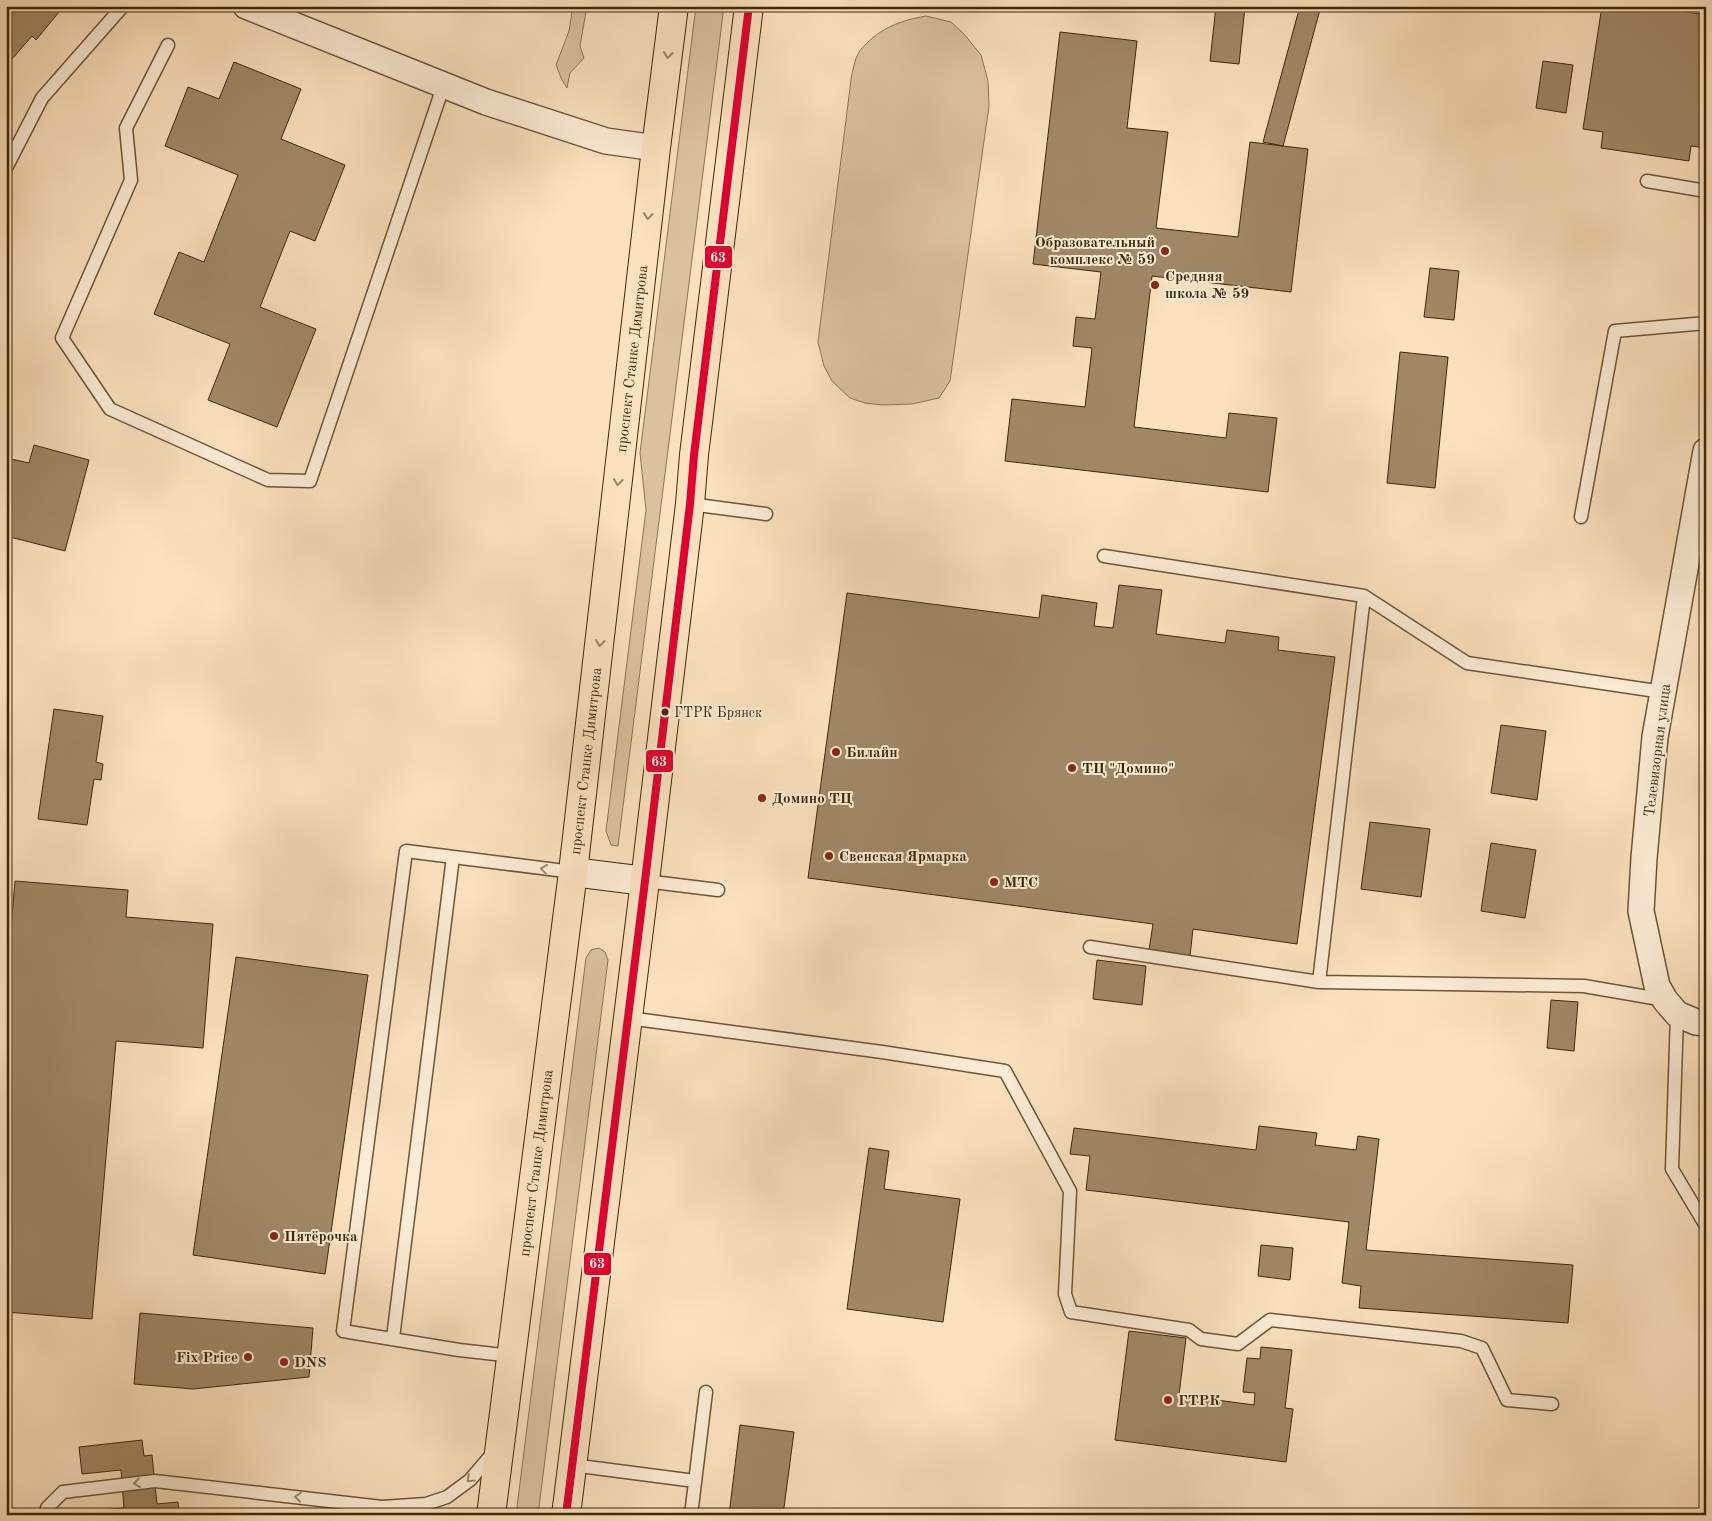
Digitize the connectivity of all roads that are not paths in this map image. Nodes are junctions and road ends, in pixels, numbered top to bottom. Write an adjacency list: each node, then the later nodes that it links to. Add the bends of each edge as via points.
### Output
1 (123, 6): 8 (lane, via 42,98)
2 (246, 6): 6 (street)
3 (674, 6): 7 (main road, проспект Станке Димитрова, one-way to 7)
4 (749, 6): 13 (main road)
5 (168, 45): 6 (lane, via 126,128 131,180 62,338 110,409 268,480 310,481)
6 (444, 84): 7 (street, via 486,102 606,141)
7 (656, 148): 20 (main road, проспект Станке Димитрова, one-way to 20)
8 (6, 168)
9 (1648, 182): 10 (lane)
10 (1706, 191)
11 (1706, 323): 15 (lane, via 1615,331)
12 (1706, 451): 18 (street, Телевизорная улица)
13 (690, 504): 14 (lane); 21 (main road)
14 (766, 514)
15 (1581, 517)
16 (1104, 556): 17 (lane)
17 (1364, 596): 18 (lane, via 1467,663); 24 (lane)
18 (1663, 692): 25 (street, Телевизорная улица, via 1655,737 1641,911 1657,986)
19 (453, 857): 20 (lane, one-way to 19); 29 (lane); 29 (lane, via 406,851 343,1331)
20 (574, 872): 21 (main road); 30 (main road, проспект Станке Димитрова)
21 (645, 881): 22 (lane); 26 (main road)
22 (718, 890)
23 (1090, 947): 24 (lane)
24 (1319, 982): 25 (lane, via 1584,986)
25 (1671, 1007): 27 (street, via 1696,1022); 28 (lane, via 1672,1169)
26 (628, 1018): 32 (lane, via 1006,1071 1070,1191 1065,1294 1071,1312 1189,1330 1201,1339 1238,1344 1270,1320 1461,1341 1482,1348 1507,1400); 34 (main road)
27 (1706, 1024)
28 (1706, 1226)
29 (393, 1338): 30 (lane)
30 (512, 1356): 33 (main road, проспект Станке Димитрова)
31 (706, 1392): 35 (lane)
32 (1552, 1404)
33 (502, 1442): 36 (lane, one-way to 36, via 470,1480 448,1497 426,1504 382,1507 155,1481 63,1492 48,1508); 37 (main road, проспект Станке Димитрова)
34 (572, 1465): 35 (lane); 38 (main road)
35 (695, 1481): 39 (lane)
36 (48, 1515)
37 (491, 1515)
38 (566, 1515)
39 (690, 1515)

